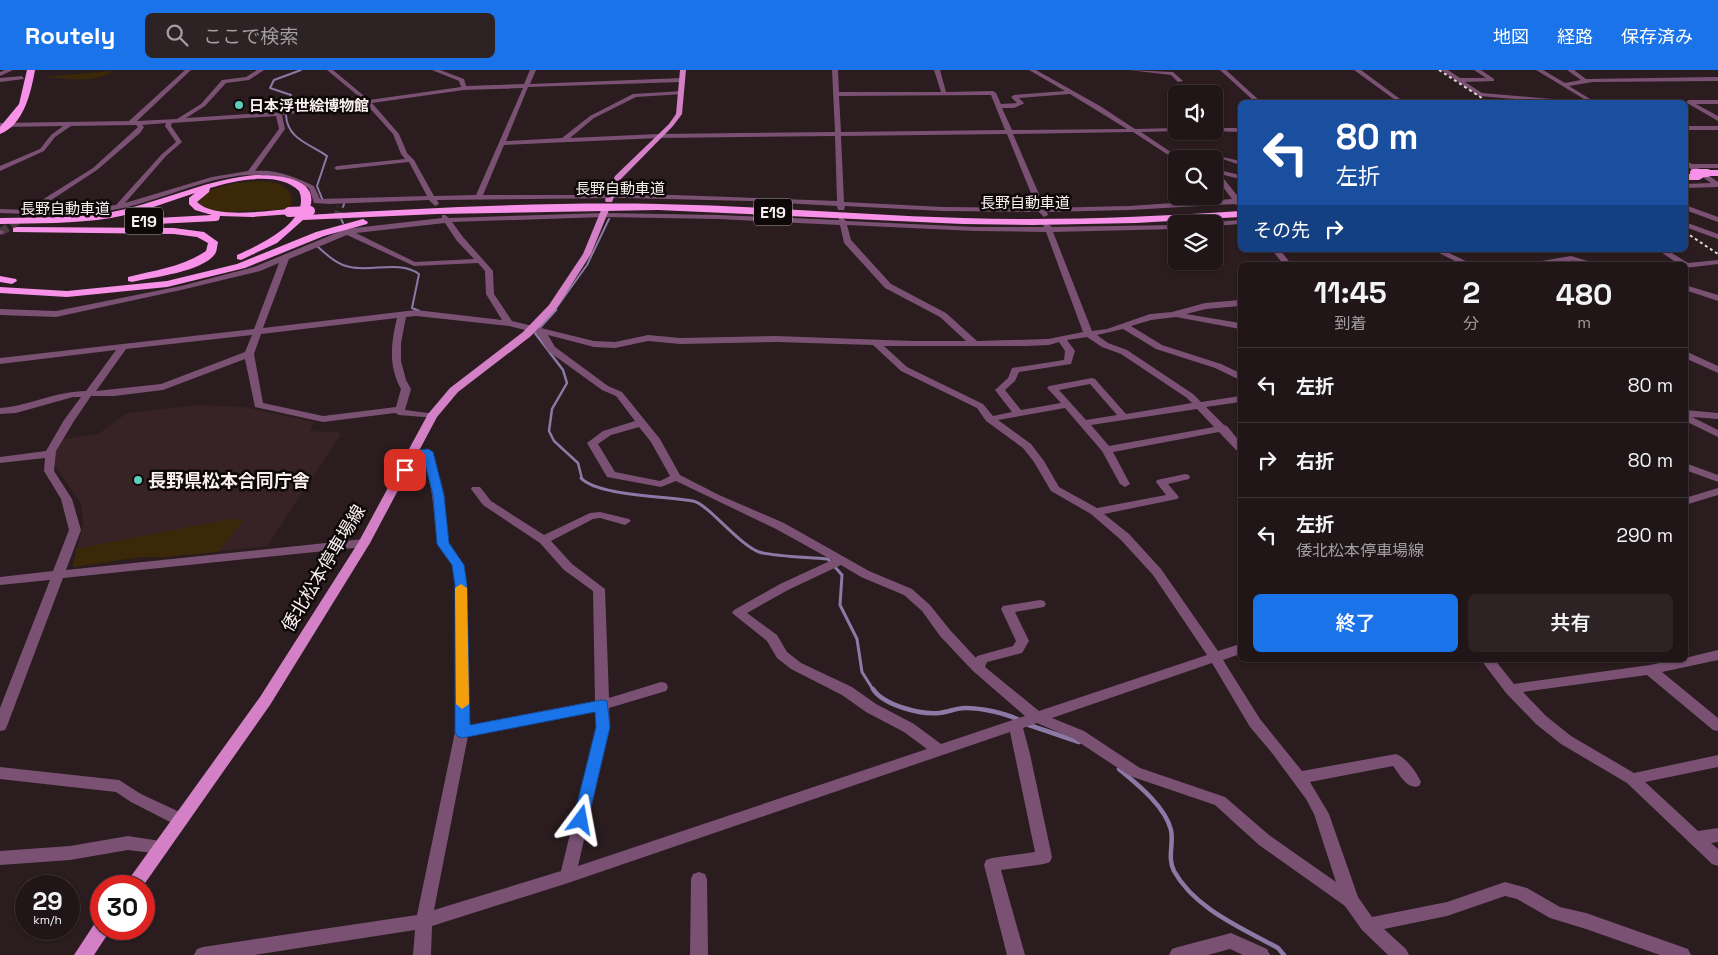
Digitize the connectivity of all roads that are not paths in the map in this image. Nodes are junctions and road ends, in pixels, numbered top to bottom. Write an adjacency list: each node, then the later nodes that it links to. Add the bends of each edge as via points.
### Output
1 (10, 70): 20 (street)
2 (31, 70): 50 (highway, via 25,102)
3 (188, 70): 48 (street)
4 (261, 70): 47 (street, via 247,79 224,81 203,105)
5 (330, 70): 43 (street)
6 (435, 70): 31 (street, via 462,80)
7 (533, 70): 30 (street)
8 (683, 70): 23 (main road)
9 (835, 70): 35 (street)
10 (937, 70): 34 (street)
11 (1032, 70): 32 (street)
12 (1132, 70): 27 (street, via 1173,74)
13 (1223, 70): 37 (street)
14 (1357, 70): 38 (street)
15 (1444, 70): 24 (street)
16 (1477, 70): 24 (street, via 1492,80)
17 (1539, 70): 29 (street)
18 (1570, 70): 25 (street)
19 (1652, 72): 28 (street)
20 (0, 74)
21 (23, 74): 22 (street); 50 (highway, via 18,103)
22 (0, 80)
23 (682, 80): 30 (street); 33 (main road)
24 (1460, 80): 36 (street, via 1482,95)
25 (1585, 80): 28 (street); 29 (street)
26 (1716, 80): 28 (street)
27 (1180, 81)
28 (1669, 81)
29 (1563, 85): 41 (street)
30 (527, 86): 31 (street); 61 (street)
31 (464, 88): 43 (street)
32 (1072, 92): 44 (street, via 1014,97 1021,103); 56 (street)
33 (682, 93): 59 (main road, via 679,114); 60 (street, via 635,95 592,117)
34 (944, 93): 35 (street); 44 (street, via 993,93)
35 (836, 94): 58 (street)
36 (1523, 97): 39 (street); 40 (street)
37 (1256, 100)
38 (1398, 100)
39 (1529, 100)
40 (1548, 100)
41 (1589, 100)
42 (1718, 102): 46 (street, via 1689,102)
43 (369, 103): 45 (street); 64 (street, via 396,134 404,154)
44 (999, 106): 57 (street)
45 (279, 114): 47 (street); 69 (street, via 282,129)
46 (1718, 119)
47 (174, 121): 48 (street); 80 (street, via 168,126 179,142)
48 (134, 123): 49 (street); 84 (street, via 141,127 138,132 95,169)
49 (70, 124): 50 (street); 68 (street, via 53,136 46,148)
50 (2, 126)
51 (1688, 128): 52 (street)
52 (1718, 128)
53 (1168, 130): 56 (street)
54 (1223, 130): 55 (street)
55 (1238, 130)
56 (1134, 131): 57 (street); 62 (street)
57 (1008, 132): 58 (street); 86 (street)
58 (837, 134): 59 (street); 79 (street)
59 (659, 136): 60 (street); 74 (main road, via 618,178)
60 (564, 140): 61 (street)
61 (502, 143): 73 (street)
62 (1168, 153)
63 (1225, 158): 65 (street)
64 (411, 160): 67 (street); 75 (street)
65 (1238, 162)
66 (1718, 166): 70 (street)
67 (338, 168)
68 (0, 169)
69 (250, 173): 75 (street, via 291,176 312,187 317,201 341,204); 80 (street, via 216,178)
70 (1704, 176): 72 (street)
71 (1238, 177): 76 (street, via 1214,171)
72 (1688, 184)
73 (478, 197): 74 (street); 75 (street)
74 (610, 197): 79 (street)
75 (433, 201)
76 (1238, 203)
77 (1238, 204): 86 (street)
78 (1238, 204): 87 (highway, 長野自動車道 / E19, via 1138,216 1049,218 662,203 545,203)
79 (841, 205): 86 (street)
80 (118, 207): 84 (street, via 76,212)
81 (579, 207): 87 (highway, 長野自動車道 / E19); 88 (highway, 長野自動車道 / E19, via 1011,222 1122,221); 117 (highway, via 368,221 332,229 257,261 214,274 154,286)
82 (1688, 208): 92 (street)
83 (0, 211): 84 (street)
84 (29, 212): 90 (street)
85 (604, 212): 91 (street); 93 (street); 128 (main road, 倭北松本停車場線, via 593,243)
86 (1044, 212)
87 (308, 214): 89 (highway, 長野自動車道 / E19)
88 (1238, 214)
89 (288, 215): 99 (highway, 長野自動車道 / E19, via 117,227); 117 (highway, via 221,214 194,207 194,198 211,188 243,181 279,182 296,191 299,205 294,216 278,232 221,262 158,278)
90 (22, 218)
91 (446, 218): 97 (street); 108 (street)
92 (1718, 220)
93 (843, 221): 100 (street); 132 (street, via 847,241 888,286 943,315)
94 (1238, 222): 95 (street)
95 (1223, 223)
96 (1688, 225): 101 (street)
97 (341, 226): 106 (street); 108 (street, via 414,264)
98 (1168, 227): 100 (street)
99 (0, 228): 117 (highway, via 174,230 200,234 213,242 213,248 206,256 180,268); 117 (highway, via 108,215 214,184 248,178 290,181 306,194 305,209 292,226 244,256 186,275)
100 (1048, 228): 130 (street)
101 (1718, 237)
102 (1278, 252): 109 (street)
103 (1441, 252): 110 (street)
104 (1553, 252): 107 (street)
105 (1665, 252): 113 (street)
106 (285, 258): 122 (street, via 215,281 69,311 46,314); 129 (street)
107 (1561, 259): 111 (street); 112 (street)
108 (479, 261): 125 (street, via 489,271 490,294)
109 (1286, 262)
110 (1463, 262)
111 (1546, 262)
112 (1586, 262)
113 (1680, 262)
114 (1718, 262): 115 (street)
115 (1688, 266)
116 (0, 280): 117 (highway)
117 (88, 288): 119 (highway, via 57,294)
118 (1688, 288): 120 (street)
119 (0, 290)
120 (1718, 298)
121 (1238, 303): 124 (street, via 1205,306)
122 (0, 312)
123 (402, 314): 125 (street); 129 (street); 144 (street, via 394,351 398,377 406,389)
124 (1173, 315): 126 (street, via 1150,317); 127 (street)
125 (509, 323): 128 (street)
126 (1124, 326): 130 (street); 139 (street, via 1159,347 1218,366)
127 (1238, 326)
128 (537, 330): 133 (street, via 594,344 615,345 648,338); 148 (main road, 倭北松本停車場線, via 466,380); 153 (street, via 550,349 605,388 619,394)
129 (258, 331): 134 (street); 135 (street)
130 (1088, 334): 131 (street); 143 (street, via 1124,352)
131 (1061, 338): 132 (street, via 1049,342); 146 (street, via 1070,351 1068,362 1014,370 1012,379 1000,390)
132 (973, 342): 133 (street)
133 (876, 343): 152 (street, via 904,369 964,396 980,406)
134 (122, 348): 137 (street); 140 (street)
135 (249, 354): 140 (street, via 163,387 114,393); 144 (street, via 258,405 323,419)
136 (1688, 355): 138 (street)
137 (0, 361)
138 (1718, 370)
139 (1238, 377)
140 (90, 392): 145 (street, via 53,397 16,410); 159 (street)
141 (1238, 399): 143 (street)
142 (1067, 405): 146 (street); 149 (street, via 1052,388 1092,381); 154 (street)
143 (1200, 405): 149 (street); 155 (street)
144 (400, 409): 148 (street, via 402,414)
145 (0, 411)
146 (1019, 414): 152 (street)
147 (1688, 415): 150 (street)
148 (432, 416): 160 (main road, 倭北松本停車場線)
149 (1123, 416): 154 (street)
150 (1718, 416)
151 (1688, 417): 156 (street)
152 (990, 419): 170 (street, via 1027,446 1054,489)
153 (641, 423): 163 (street); 163 (street, via 606,433 592,443 611,474 661,484)
154 (1084, 423): 158 (street)
155 (1223, 428): 157 (street); 158 (street)
156 (1718, 434)
157 (1238, 446)
158 (1107, 450): 166 (street)
159 (50, 454): 161 (street); 175 (street, via 49,471 73,512 75,530)
160 (414, 454): 173 (main road, 倭北松本停車場線); 193 (street, via 428,452 438,495 443,544 458,565 463,648)
161 (0, 460)
162 (1688, 467): 165 (street)
163 (676, 477): 174 (street, via 780,526)
164 (1185, 477): 170 (street, via 1160,482 1173,497)
165 (1718, 480)
166 (1125, 484)
167 (476, 489): 172 (street, via 493,507)
168 (1718, 491): 169 (street)
169 (1688, 501)
170 (1095, 512): 180 (street, via 1125,537 1157,572)
171 (625, 521): 172 (street, via 590,516)
172 (544, 540): 188 (street, via 568,567 599,589)
173 (364, 543): 175 (street); 200 (main road, 倭北松本停車場線, via 266,701)
174 (842, 560): 184 (street, via 917,599); 194 (street, via 738,613 772,638 782,655 796,666 846,690 871,708 909,728)
175 (58, 575): 176 (street); 191 (street)
176 (0, 581)
177 (1040, 604): 184 (street, via 1007,609 1023,641 1017,650 982,659)
178 (1238, 650): 180 (street)
179 (1718, 655): 183 (street)
180 (1215, 657): 189 (street); 197 (street, via 1255,723)
181 (1490, 662): 187 (street)
182 (1686, 662): 185 (street)
183 (1688, 662)
184 (978, 668): 189 (street)
185 (1650, 670): 187 (street); 192 (street)
186 (661, 687): 188 (street)
187 (1511, 689): 198 (street, via 1566,740)
188 (602, 705): 193 (street); 207 (street, via 603,727)
189 (1036, 717): 190 (street); 209 (street, via 1079,735 1134,772 1220,801 1264,840)
190 (1014, 725): 194 (street); 217 (street, via 1044,857 992,865)
191 (0, 726)
192 (1718, 726)
193 (462, 732): 210 (street)
194 (938, 750): 207 (street)
195 (1718, 761): 198 (street)
196 (0, 772): 200 (street, via 119,786)
197 (1298, 778): 199 (street, via 1396,760); 209 (street, via 1321,814)
198 (1632, 779): 202 (street)
199 (1414, 782)
200 (181, 820): 203 (main road, 倭北松本停車場線)
201 (1718, 835): 202 (street)
202 (1696, 838): 205 (street)
203 (161, 847): 204 (street, via 128,843 70,853); 206 (main road, 倭北松本停車場線)
204 (0, 858)
205 (1718, 859)
206 (140, 875)
207 (568, 876): 210 (street)
208 (699, 879): 216 (street)
209 (1351, 901): 211 (street)
210 (424, 921): 214 (street); 215 (street)
211 (1368, 925): 220 (street); 221 (street, via 1446,909 1505,889 1521,893 1556,913)
212 (94, 940): 213 (main road)
213 (83, 955)
214 (203, 955)
215 (422, 955)
216 (699, 955)
217 (1016, 955)
218 (1178, 955): 219 (street, via 1231,941)
219 (1261, 955)
220 (1400, 955)
221 (1682, 955)

